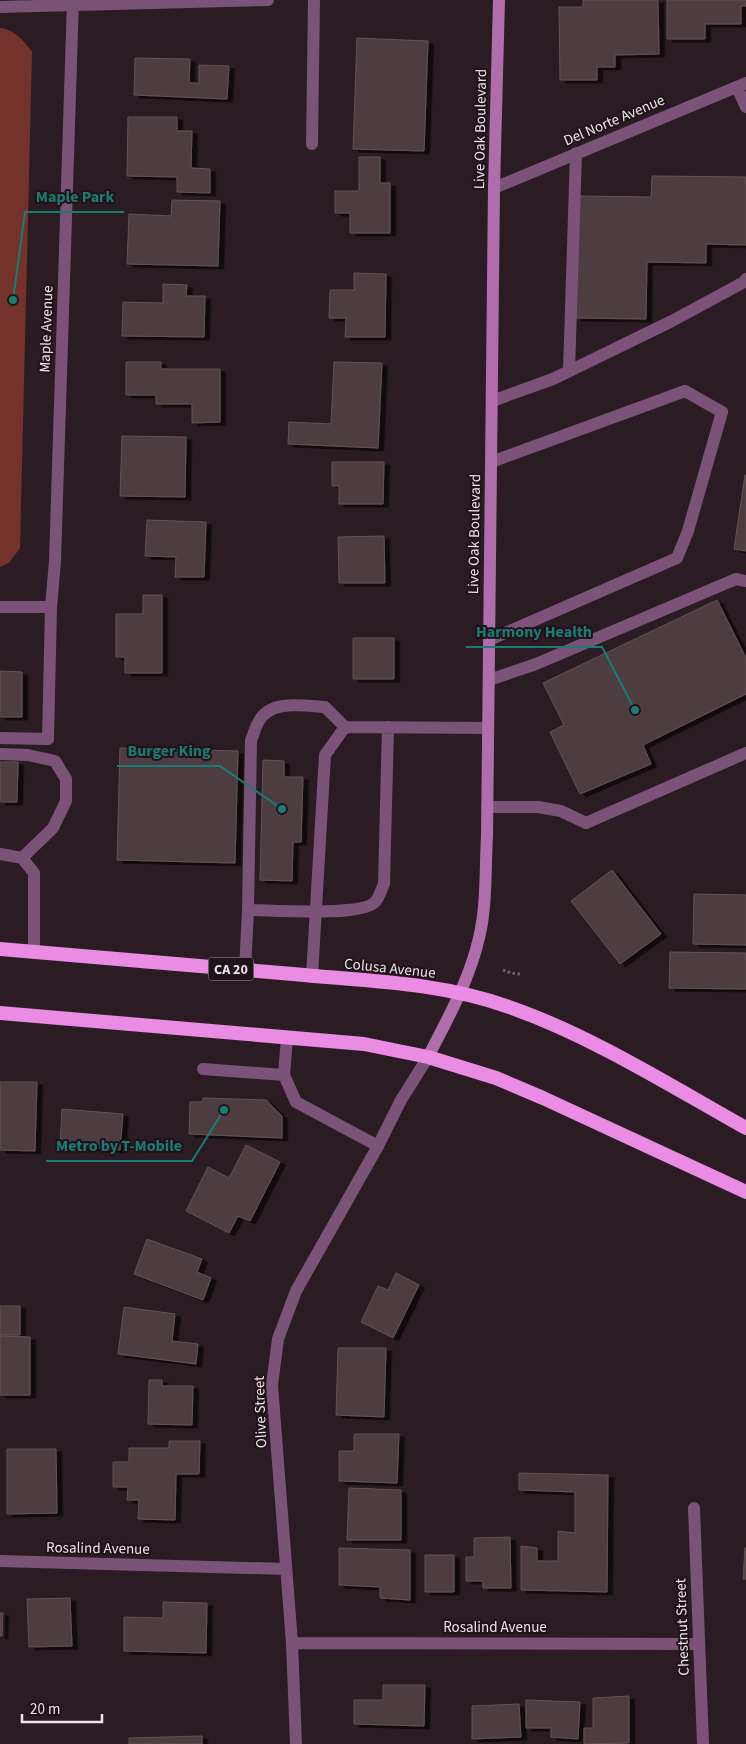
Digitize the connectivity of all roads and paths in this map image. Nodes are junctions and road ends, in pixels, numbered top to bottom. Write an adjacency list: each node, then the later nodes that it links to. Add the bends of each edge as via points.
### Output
1 (268, 0): 4 (street)
2 (314, 0): 8 (street)
3 (499, 0): 10 (main road, Live Oak Boulevard)
4 (73, 3): 5 (street); 17 (street, Maple Avenue)
5 (0, 7)
6 (741, 85): 7 (street); 9 (street, Del Norte Avenue)
7 (746, 107)
8 (312, 144)
9 (576, 153): 10 (street, Del Norte Avenue); 12 (street)
10 (494, 188): 13 (main road, Live Oak Boulevard)
11 (745, 281): 12 (street)
12 (569, 371): 13 (street)
13 (492, 401): 14 (main road, Live Oak Boulevard)
14 (491, 462): 18 (main road, Live Oak Boulevard); 18 (street, via 685,390 722,412 688,531 677,558)
15 (741, 580): 19 (street)
16 (0, 607): 17 (street)
17 (51, 607): 23 (street, Maple Avenue, via 48,739)
18 (489, 640): 19 (main road, Live Oak Boulevard)
19 (489, 680): 22 (main road, Live Oak Boulevard)
20 (345, 727): 21 (street); 29 (street, via 325,707 289,705 270,709 259,720 251,740); 30 (street, via 325,755)
21 (388, 727): 22 (street); 30 (street, via 384,884 375,903 360,910)
22 (488, 728): 26 (main road, Live Oak Boulevard)
23 (0, 738)
24 (0, 754): 28 (street, via 28,755 55,761 66,778 66,801 53,828)
25 (746, 754): 26 (street, via 586,823 561,811 538,807)
26 (487, 807): 39 (main road, Live Oak Boulevard, via 484,904 479,937)
27 (0, 854): 28 (street)
28 (22, 858): 32 (street, via 34,873)
29 (248, 910): 30 (street); 33 (street)
30 (315, 911): 37 (street)
31 (0, 949): 32 (highway, Colusa Avenue / CA 20)
32 (34, 952): 33 (highway, Colusa Avenue / CA 20)
33 (245, 970): 37 (highway, Colusa Avenue / CA 20)
34 (503, 970): 35 (path)
35 (511, 973): 36 (path); 38 (path)
36 (521, 974)
37 (312, 976): 39 (highway, Colusa Avenue / CA 20)
38 (510, 980)
39 (461, 993): 42 (main road, Live Oak Boulevard); 45 (highway, Colusa Avenue / CA 20, via 509,1006 556,1025)
40 (0, 1013): 41 (highway)
41 (287, 1038): 42 (highway, via 364,1044); 44 (street)
42 (428, 1057): 46 (street, Olive Street); 47 (highway, via 496,1078)
43 (203, 1069): 44 (street)
44 (284, 1075): 46 (street, via 296,1102)
45 (746, 1128)
46 (378, 1146): 50 (street, Olive Street, via 296,1291 278,1339 272,1385)
47 (744, 1188)
48 (694, 1508): 52 (street, Chestnut Street)
49 (0, 1561): 50 (street, Rosalind Avenue)
50 (286, 1569): 51 (street, Olive Street)
51 (292, 1643): 52 (street, Rosalind Avenue); 53 (street, Olive Street)
52 (699, 1644): 54 (street, Chestnut Street)
53 (296, 1744)
54 (703, 1744)

